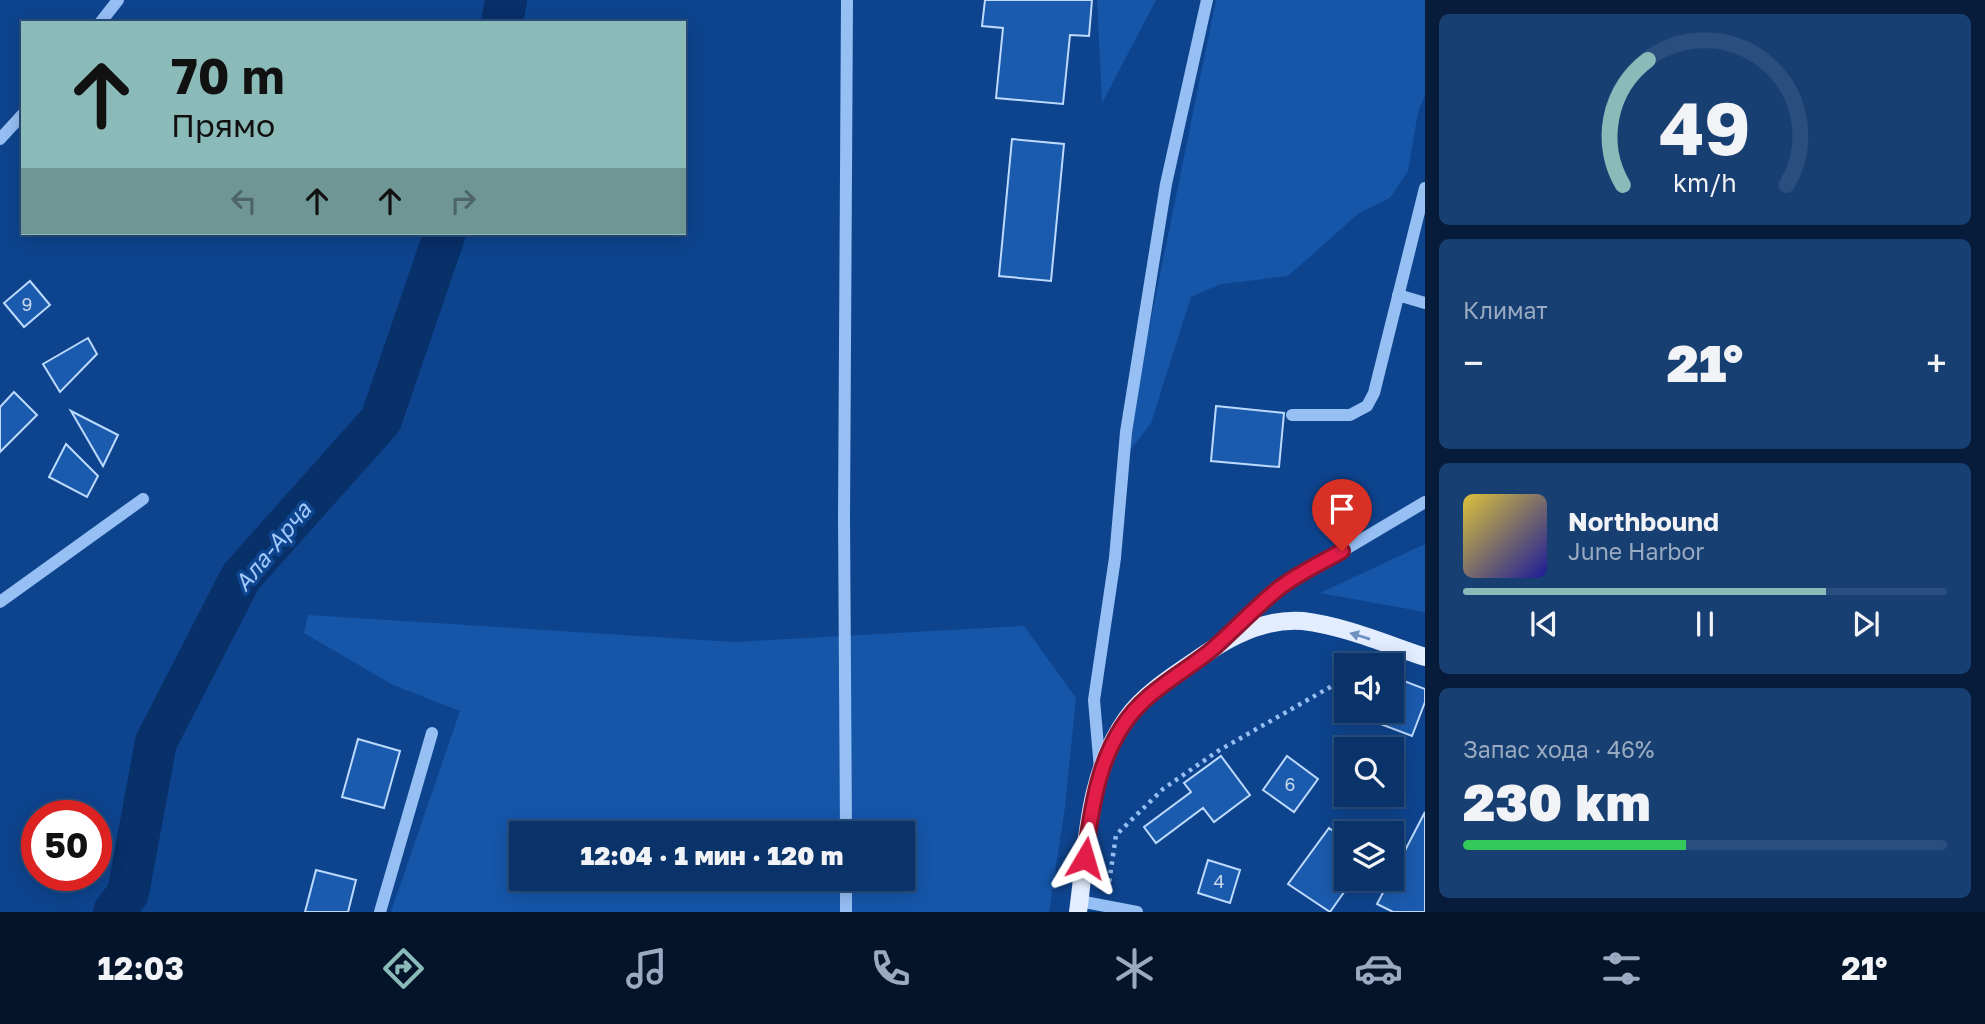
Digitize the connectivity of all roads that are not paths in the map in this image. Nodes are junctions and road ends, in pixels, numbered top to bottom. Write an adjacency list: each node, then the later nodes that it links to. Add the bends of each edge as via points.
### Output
1 (118, 0): 4 (street)
2 (847, 0): 18 (street)
3 (1207, 0): 17 (street, via 1166,184 1126,432 1115,558 1094,700)
4 (102, 21)
5 (21, 116): 6 (street)
6 (0, 139)
7 (1425, 188): 8 (street)
8 (1398, 295): 9 (street); 10 (street, via 1367,406 1350,415)
9 (1425, 303)
10 (1292, 415)
11 (143, 499): 13 (street)
12 (1425, 502): 14 (street, via 1280,587)
13 (0, 602)
14 (1212, 649): 15 (main road, one-way to 14, via 1303,621 1275,621 1248,629); 17 (main road, via 1127,717)
15 (1425, 657)
16 (432, 733): 21 (street)
17 (1100, 773): 20 (main road)
18 (846, 821)
19 (846, 891): 22 (street)
20 (1079, 906): 23 (street)
21 (380, 912)
22 (846, 912)
23 (1137, 912)

